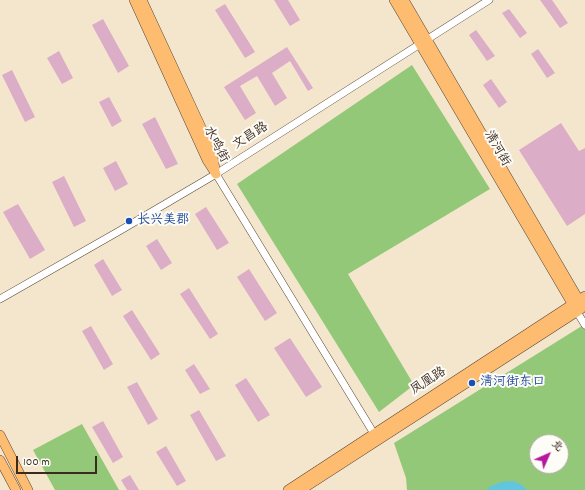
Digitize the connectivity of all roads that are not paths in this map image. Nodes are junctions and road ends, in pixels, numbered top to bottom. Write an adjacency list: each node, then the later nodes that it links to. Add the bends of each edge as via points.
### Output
1 (134, 0): 7 (main road, 水鸣街, via 206,160)
2 (142, 0): 7 (main road, 水鸣街, via 212,151)
3 (394, 0): 6 (main road, 清河街)
4 (404, 0): 6 (main road, 清河街)
5 (489, 0): 6 (street, 文昌路)
6 (424, 42): 7 (street, 文昌路); 9 (main road, 清河街)
7 (216, 174): 8 (street, 文昌路); 12 (street)
8 (0, 299)
9 (581, 305): 10 (street); 12 (main road, 凤凰路)
10 (585, 325)
11 (0, 435): 15 (main road)
12 (376, 437): 16 (main road, 凤凰路); 17 (main road, 凤凰路)
13 (0, 460): 14 (main road)
14 (16, 490)
15 (28, 490)
16 (288, 490)
17 (301, 490)

